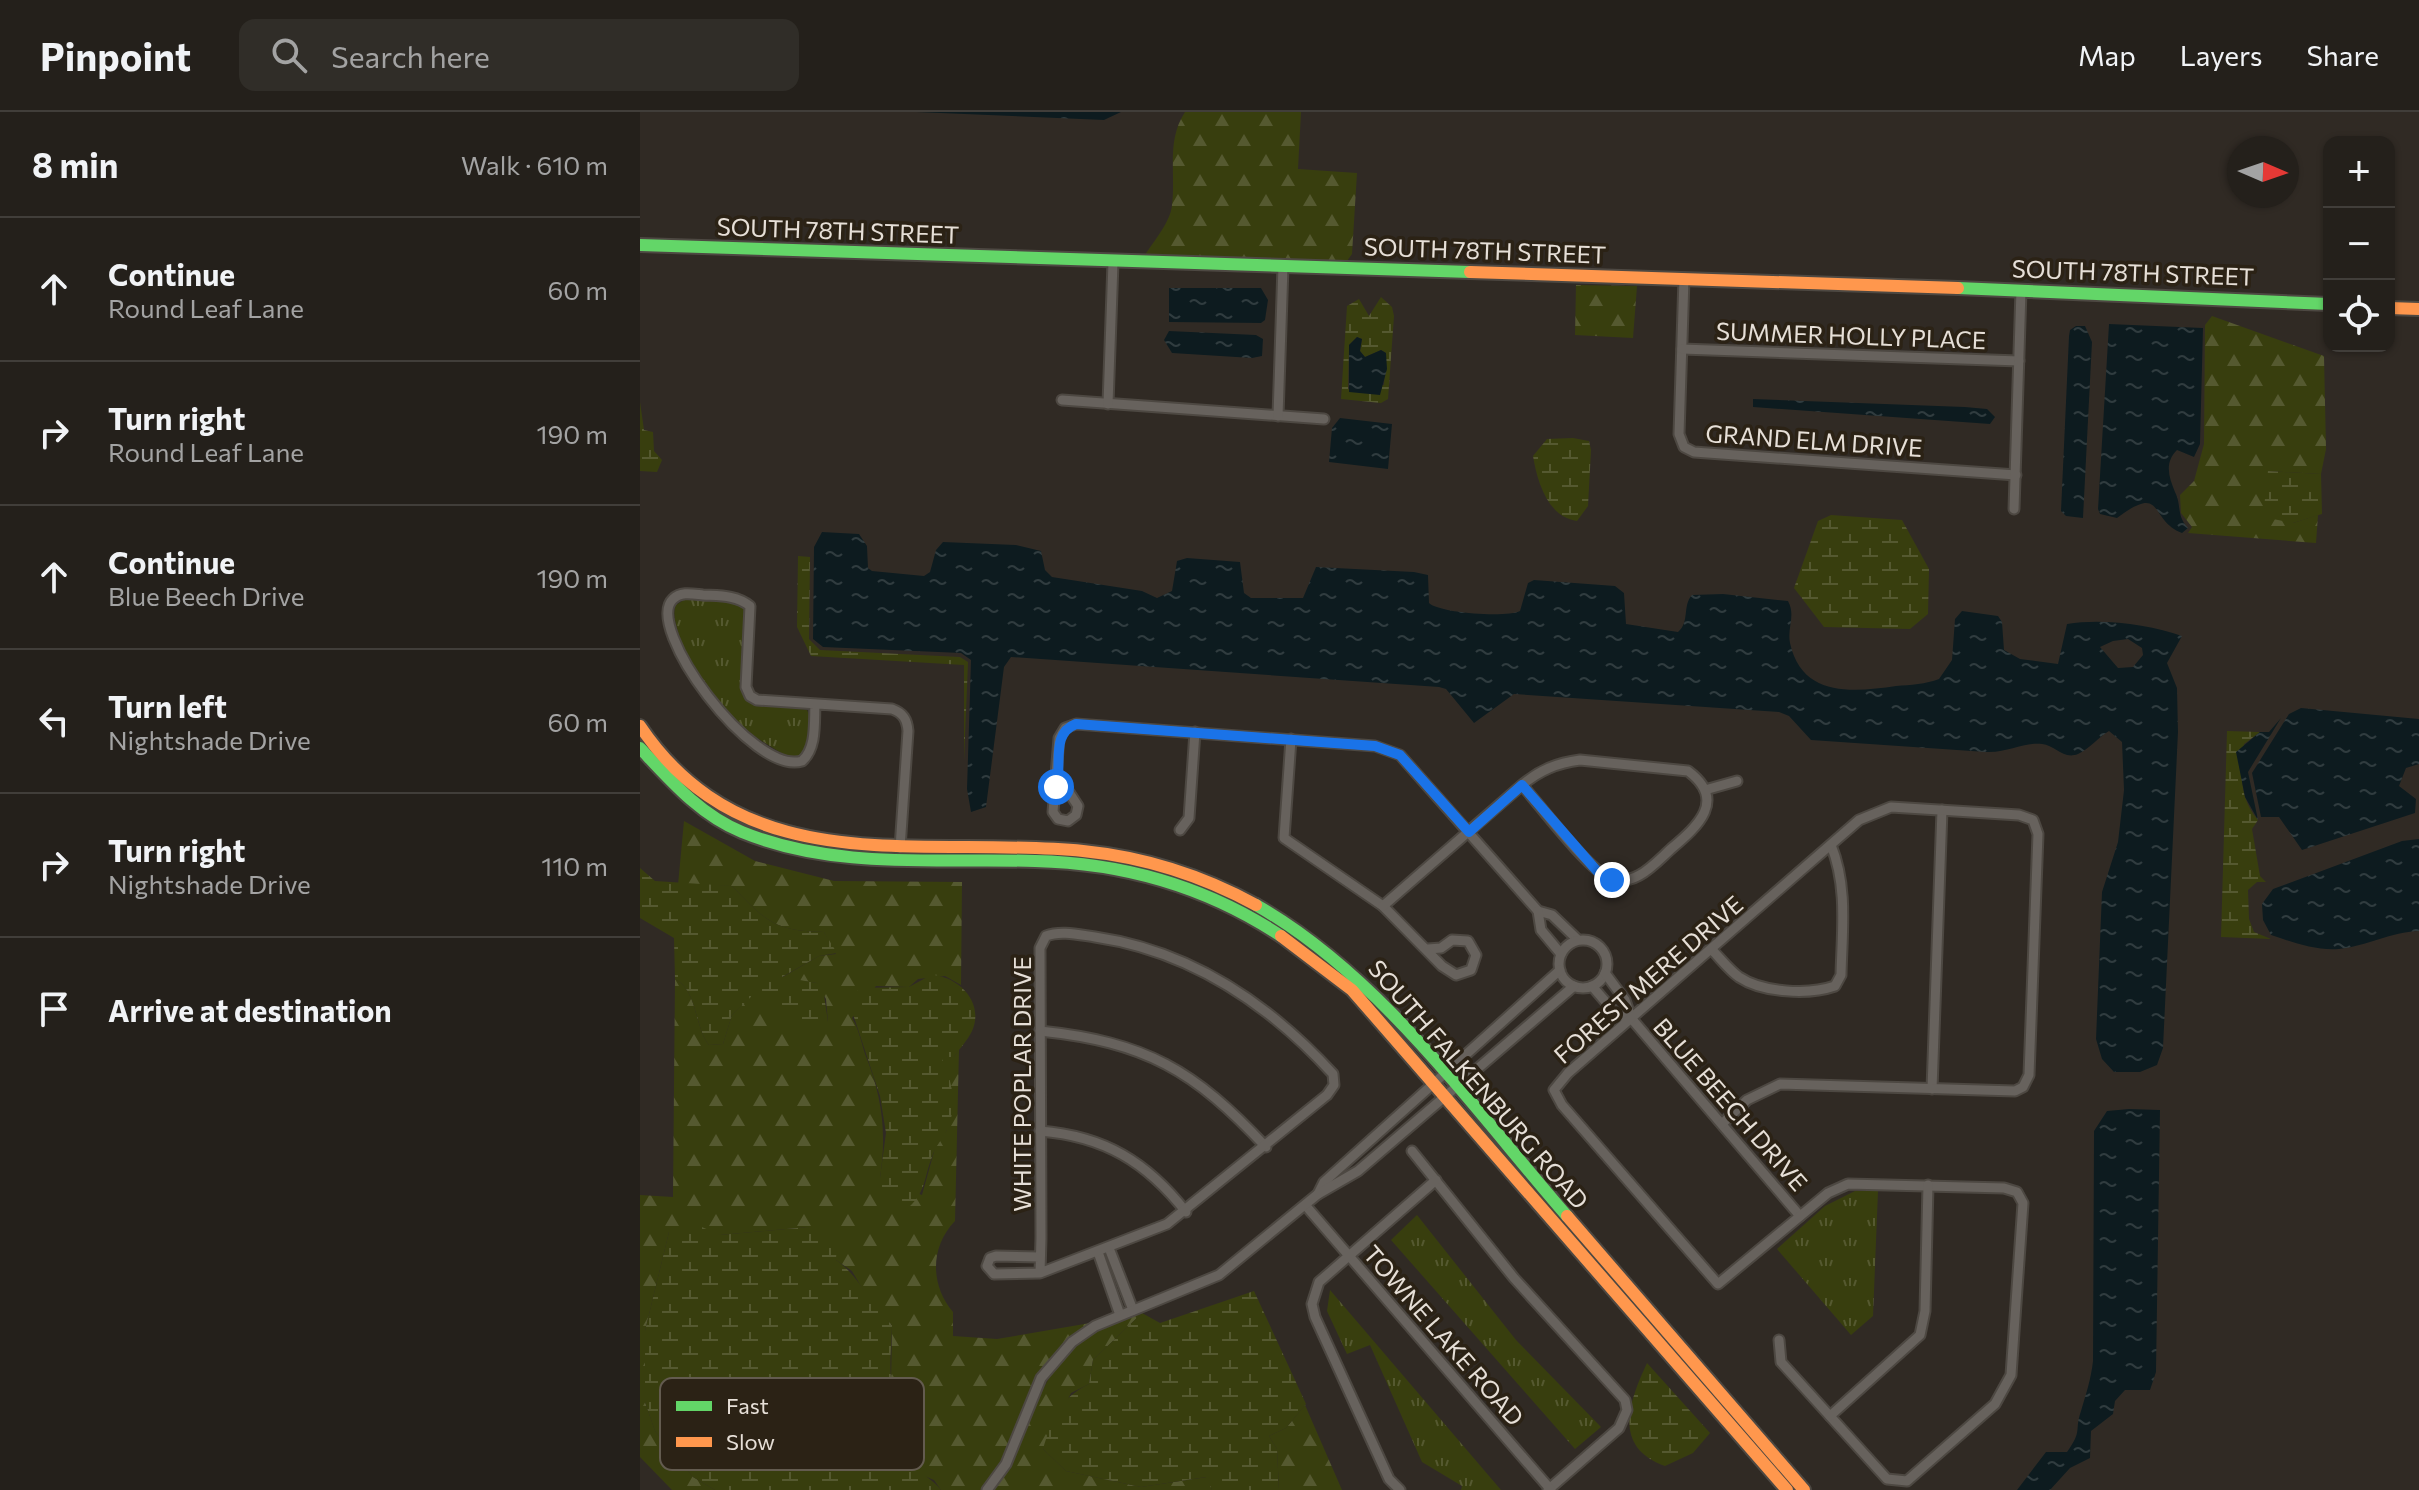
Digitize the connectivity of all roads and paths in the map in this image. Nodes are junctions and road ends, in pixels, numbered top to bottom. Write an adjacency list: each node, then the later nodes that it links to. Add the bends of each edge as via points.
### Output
1 (640, 245): 2 (street, SOUTH 78TH STREET)
2 (1113, 262): 3 (street, SOUTH 78TH STREET); 12 (street)
3 (1283, 266): 4 (street, SOUTH 78TH STREET); 13 (street)
4 (1684, 278): 5 (street, SOUTH 78TH STREET); 9 (street, GRAND ELM DRIVE)
5 (2021, 290): 6 (street, SOUTH 78TH STREET); 10 (street)
6 (2323, 304)
7 (2395, 308): 8 (street)
8 (2419, 309)
9 (1682, 349): 10 (street, SUMMER HOLLY PLACE); 15 (street, GRAND ELM DRIVE, via 1679,434 1684,447 1694,452)
10 (2019, 361): 15 (street)
11 (1062, 400): 12 (street)
12 (1108, 404): 13 (street)
13 (1278, 416): 14 (street)
14 (1324, 419)
15 (2016, 475): 16 (street)
16 (2014, 509)
17 (815, 704): 17 (street, via 750,696 750,606 741,600 683,594 672,599 672,629 687,664 738,732 786,760 802,761 812,742); 30 (street, via 892,709 907,722)
18 (640, 726): 30 (street, SOUTH FALKENBURG ROAD, via 685,777 742,817 806,841)
19 (1195, 732): 20 (street); 22 (street, via 1076,724 1059,738); 27 (street, via 1189,818)
20 (1291, 739): 28 (street, via 1375,746 1400,755); 31 (street, via 1284,838)
21 (640, 748): 30 (street, SOUTH FALKENBURG ROAD, via 708,812 769,844 843,861)
22 (1059, 777)
23 (1737, 781): 25 (street)
24 (1522, 785): 25 (street, via 1539,771 1580,760 1677,767 1697,777); 25 (street, via 1597,871 1621,881 1641,875 1697,826 1706,811); 28 (street)
25 (1705, 790)
26 (1942, 810): 29 (street, FOREST MERE DRIVE, via 1878,810); 44 (street); 44 (street, FOREST MERE DRIVE, via 2019,815 2033,820 2038,834 2029,1075 2015,1091)
27 (1180, 830)
28 (1469, 832): 31 (street); 32 (street)
29 (1831, 845): 35 (street, FOREST MERE DRIVE); 35 (street, via 1841,870 1843,896 1841,975 1835,986 1763,988 1739,977)
30 (900, 854): 43 (street, SOUTH FALKENBURG ROAD, via 1058,849 1139,860 1265,908 1326,949 1380,1001)
31 (1383, 906): 34 (street)
32 (1538, 911): 33 (street, via 1552,915); 36 (street, via 1541,930)
33 (1578, 940): 36 (street); 38 (street, via 1599,945 1607,958)
34 (1428, 949): 34 (street, via 1452,940 1468,941 1476,955 1471,970 1456,975)
35 (1712, 950): 41 (street, FOREST MERE DRIVE)
36 (1561, 954): 37 (street)
37 (1560, 970): 39 (street); 43 (street)
38 (1605, 973): 40 (street); 41 (street, BLUE BEECH DRIVE)
39 (1574, 986): 40 (street); 45 (street)
40 (1592, 986): 41 (street, BLUE BEECH DRIVE, via 1617,1015)
41 (1631, 1018): 46 (street, BLUE BEECH DRIVE); 55 (street, FOREST MERE DRIVE, via 1554,1090 1658,1219 1718,1284)
42 (1040, 1031): 47 (street, WHITE POPLAR DRIVE); 48 (street, via 1137,1050 1183,1072 1226,1104); 48 (street, WHITE POPLAR DRIVE, via 1040,948 1054,933 1109,939 1204,971 1267,1010 1333,1074 1327,1095)
43 (1439, 1078): 45 (street, SOUTH FALKENBURG ROAD); 52 (street, via 1324,1182)
44 (1932, 1089): 46 (street, FOREST MERE DRIVE, via 1780,1084 1747,1100)
45 (1450, 1092): 52 (street, via 1358,1171); 60 (street, SOUTH FALKENBURG ROAD)
46 (1722, 1124): 55 (street, BLUE BEECH DRIVE)
47 (1040, 1131): 54 (street, via 1089,1138 1119,1150 1145,1166); 59 (street, WHITE POPLAR DRIVE)
48 (1266, 1147): 54 (street, WHITE POPLAR DRIVE)
49 (1412, 1151): 50 (street)
50 (1436, 1180): 58 (street); 68 (street, via 1523,1289 1625,1400 1627,1410 1619,1428)
51 (1928, 1185): 55 (street, FOREST MERE DRIVE, via 1848,1184); 67 (street, via 1920,1335); 67 (street, FOREST MERE DRIVE, via 2004,1188 2017,1192 2023,1203 2011,1375 1995,1404 1907,1481 1887,1479)
52 (1318, 1194): 53 (street)
53 (1306, 1206): 58 (street, TOWNE LAKE ROAD); 64 (street, via 1219,1275)
54 (1186, 1212): 56 (street, WHITE POPLAR DRIVE)
55 (1800, 1216)
56 (1109, 1248): 57 (street, WHITE POPLAR DRIVE); 62 (street)
57 (1098, 1252): 61 (street, WHITE POPLAR DRIVE); 63 (street)
58 (1349, 1256): 68 (street, TOWNE LAKE ROAD); 70 (street, via 1319,1282 1312,1304 1389,1479)
59 (1040, 1257): 61 (street, WHITE POPLAR DRIVE); 61 (street, WHITE POPLAR DRIVE, via 996,1256 987,1266 994,1274)
60 (1601, 1266): 71 (street, SOUTH FALKENBURG ROAD); 72 (street, SOUTH FALKENBURG ROAD)
61 (1040, 1273)
62 (1122, 1282): 63 (street); 64 (street)
63 (1111, 1287): 65 (street)
64 (1133, 1310): 65 (street)
65 (1120, 1315): 69 (street, via 1095,1326 1055,1357 1026,1408 1006,1464)
66 (1779, 1340): 67 (street, FOREST MERE DRIVE, via 1781,1362)
67 (1830, 1416)
68 (1549, 1489)
69 (987, 1490)
70 (1400, 1490)
71 (1787, 1490)
72 (1804, 1490)

